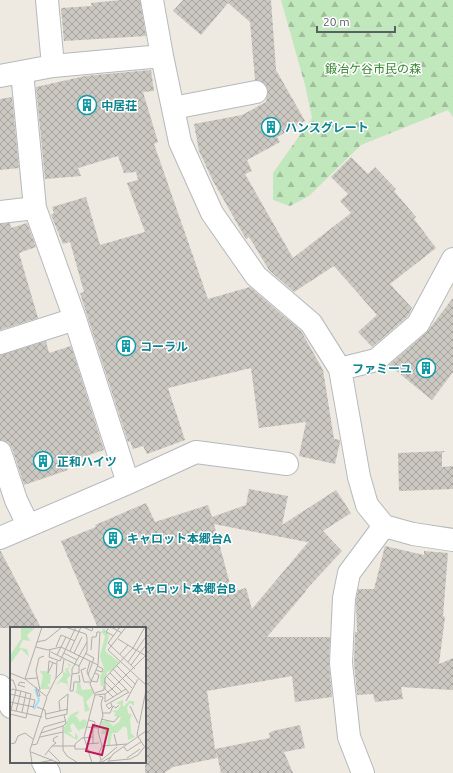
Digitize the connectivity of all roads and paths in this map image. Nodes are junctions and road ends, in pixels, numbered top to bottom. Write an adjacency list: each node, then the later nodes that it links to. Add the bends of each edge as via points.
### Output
1 (46, 0): 4 (street)
2 (152, 0): 3 (street)
3 (162, 56): 4 (street); 8 (street)
4 (52, 66): 5 (street)
5 (22, 72): 6 (street); 9 (street)
6 (0, 76)
7 (256, 92): 8 (street)
8 (173, 108): 14 (street, via 180,142 212,213 256,276 311,323)
9 (35, 208): 10 (street); 12 (street)
10 (0, 212)
11 (453, 259): 14 (street, via 418,324 376,360)
12 (75, 320): 13 (street); 17 (street)
13 (0, 343)
14 (340, 369): 19 (street, via 359,477 367,505)
15 (0, 452): 18 (street, via 16,500)
16 (287, 464): 17 (street, via 196,452)
17 (128, 484): 18 (street)
18 (28, 524): 20 (street)
19 (384, 526): 21 (street, via 413,534); 24 (street, via 349,573 344,598 341,663 348,737)
20 (0, 538)
21 (453, 540)
22 (44, 763): 23 (street)
23 (49, 773)
24 (364, 773)

